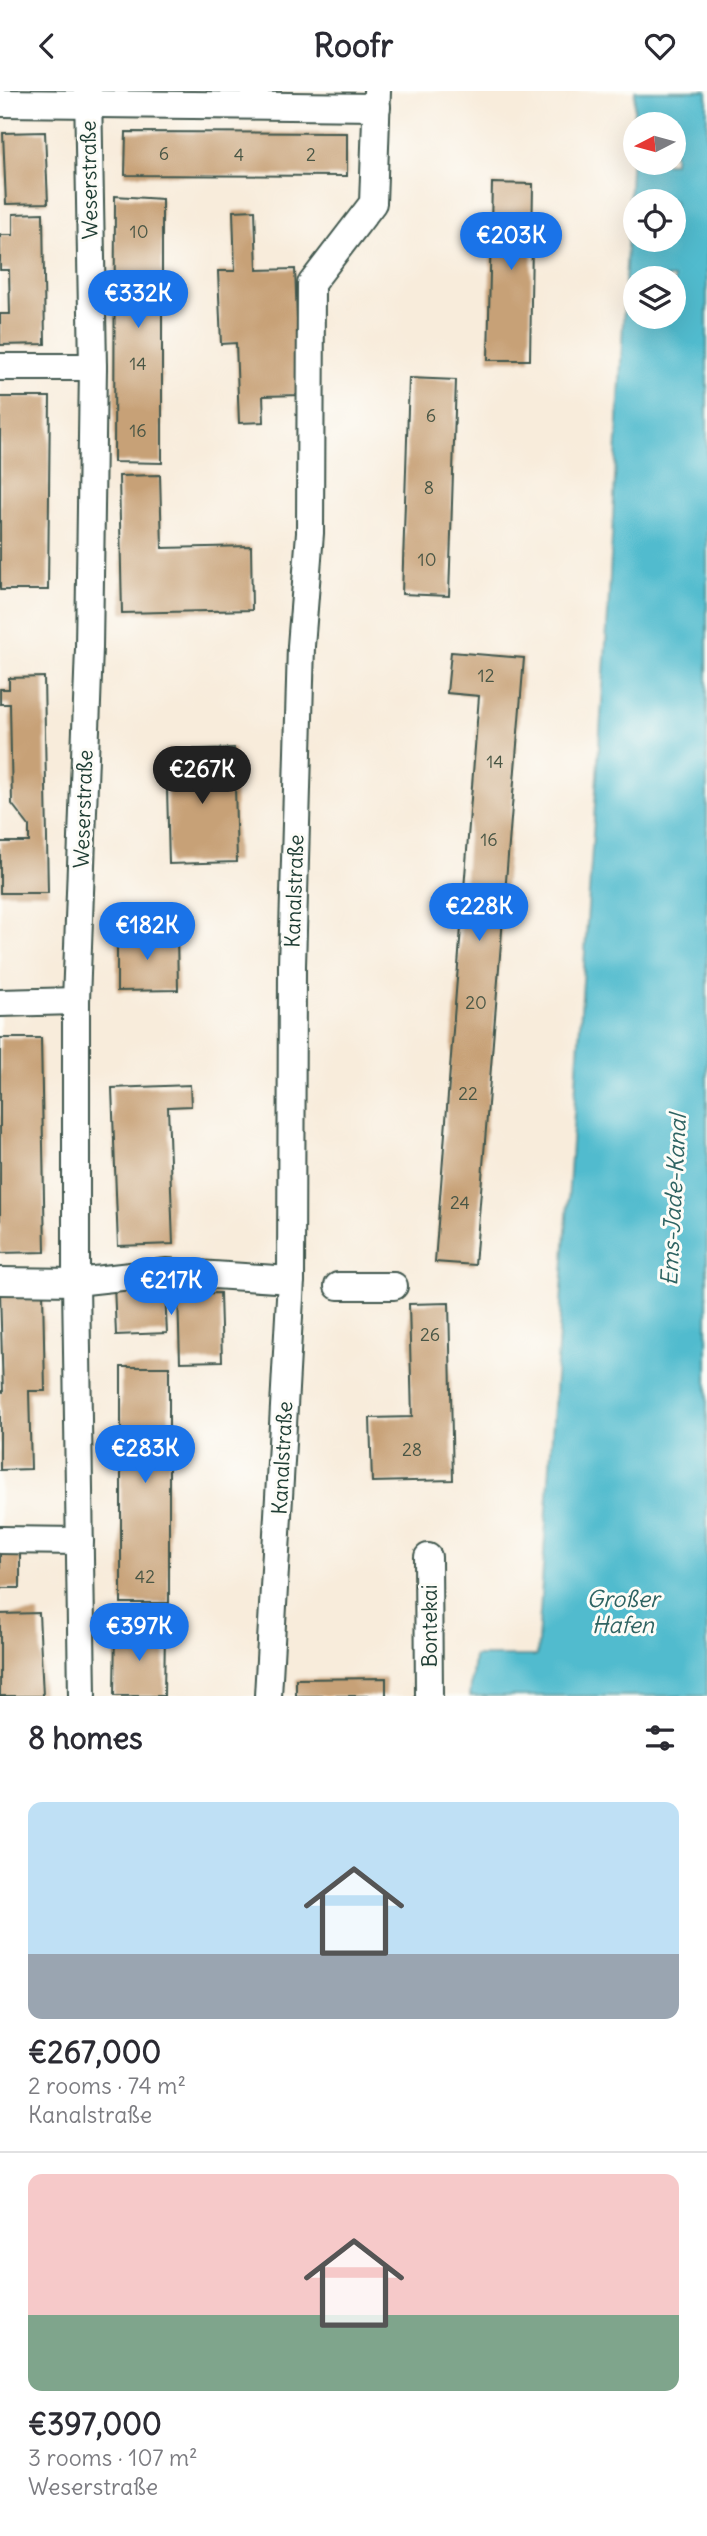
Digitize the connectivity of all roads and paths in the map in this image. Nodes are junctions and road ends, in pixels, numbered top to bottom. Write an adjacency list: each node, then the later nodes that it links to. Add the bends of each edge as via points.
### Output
1 (88, 98): 2 (street); 3 (street); 5 (street, Weserstraße)
2 (377, 99): 8 (street, Kanalstraße, via 373,203 311,284 310,533 301,646 292,966)
3 (0, 103)
4 (0, 367): 5 (street)
5 (93, 367): 6 (street, Weserstraße, via 89,648)
6 (76, 1002): 7 (street); 10 (street, Weserstraße)
7 (0, 1003)
8 (291, 1280): 10 (street, via 167,1272); 17 (street, Kanalstraße)
9 (0, 1281): 10 (street)
10 (76, 1282): 14 (street, Weserstraße)
11 (338, 1286): 12 (street)
12 (394, 1286)
13 (0, 1540): 14 (street)
14 (80, 1541): 16 (street, Weserstraße)
15 (428, 1556): 18 (street, Bontekai)
16 (82, 1696)
17 (268, 1696)
18 (429, 1696)

